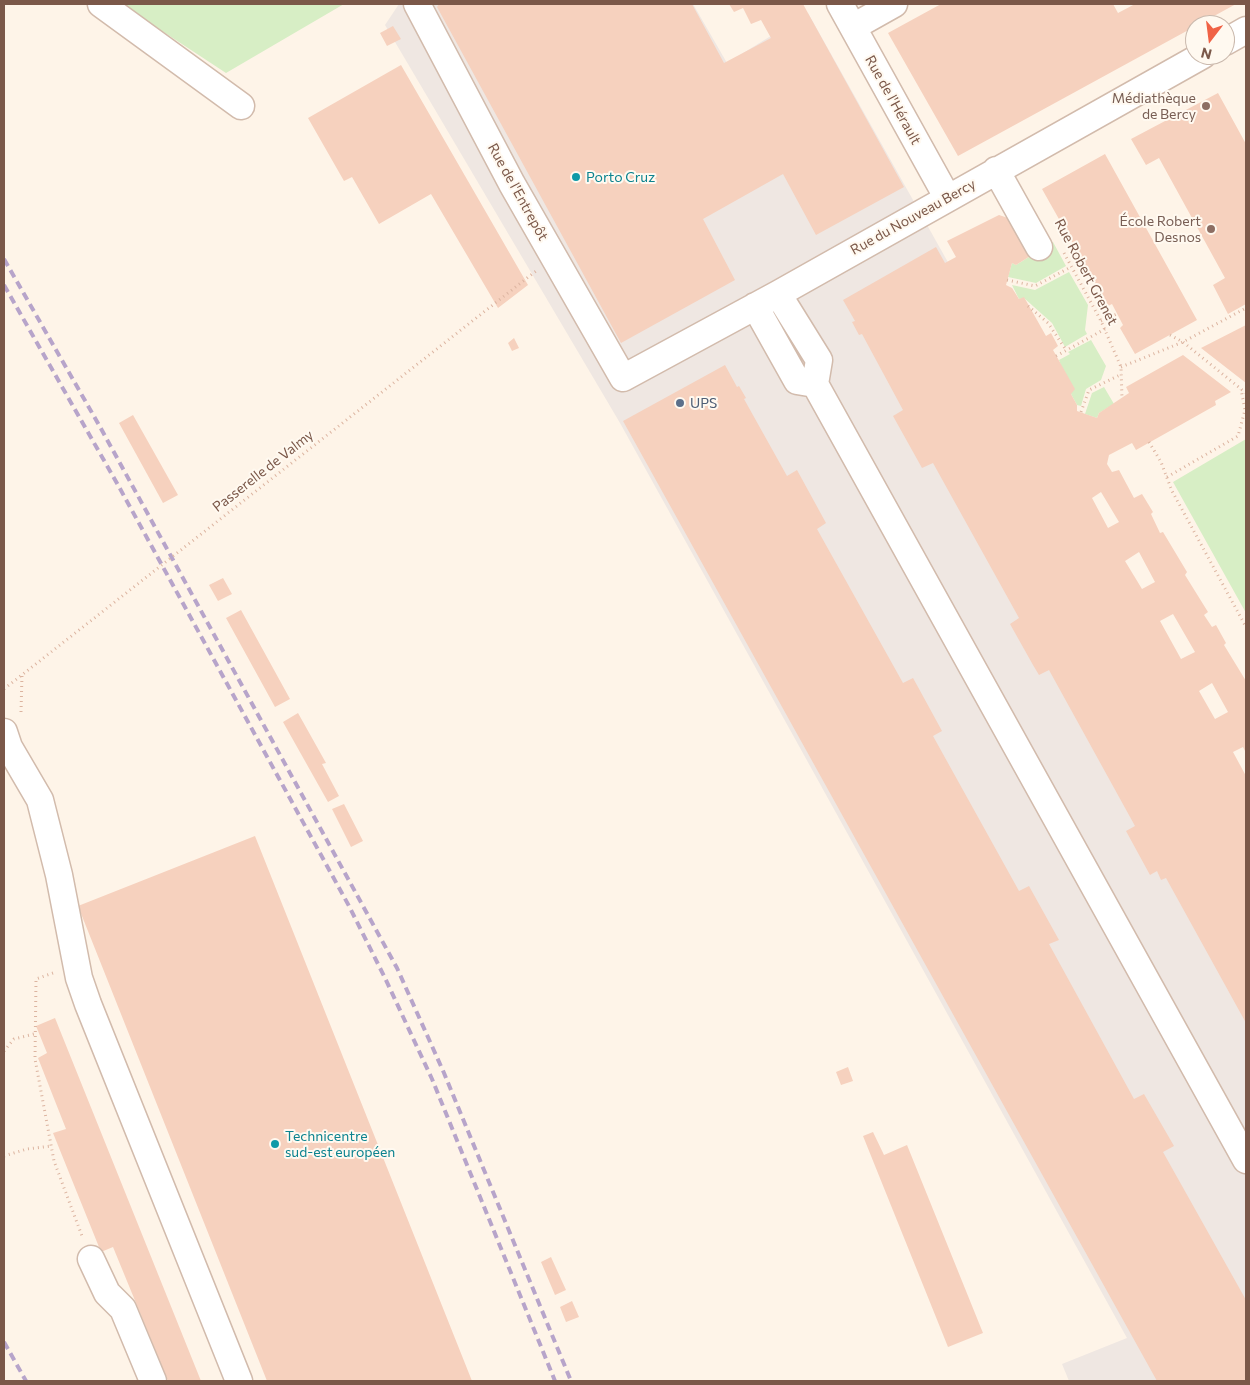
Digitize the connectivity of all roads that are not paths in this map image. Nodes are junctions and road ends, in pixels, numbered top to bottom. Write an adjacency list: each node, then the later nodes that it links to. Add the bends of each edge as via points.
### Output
1 (101, 4): 9 (street)
2 (417, 4): 15 (street, Rue de l'Entrepôt, via 512,184)
3 (840, 4): 5 (street, Rue de l'Hérault)
4 (894, 4): 5 (street)
5 (852, 27): 11 (street, Rue de l'Hérault)
6 (1246, 30): 7 (street)
7 (1235, 36)
8 (1185, 65): 10 (street, Rue du Nouveau Bercy)
9 (241, 106)
10 (996, 170): 11 (street, Rue du Nouveau Bercy); 12 (street)
11 (947, 197): 13 (street, Rue du Nouveau Bercy)
12 (1051, 249)
13 (778, 294): 14 (street, Rue du Nouveau Bercy); 16 (street, via 819,360)
14 (754, 306): 15 (street, Rue du Nouveau Bercy); 16 (street, via 798,380)
15 (623, 378)
16 (814, 384): 18 (street)
17 (12, 723): 21 (street, via 9,748 40,800 59,875 75,961 88,1004)
18 (1246, 1160)
19 (91, 1259): 20 (street, via 107,1293 123,1309)
20 (153, 1381)
21 (239, 1381)

